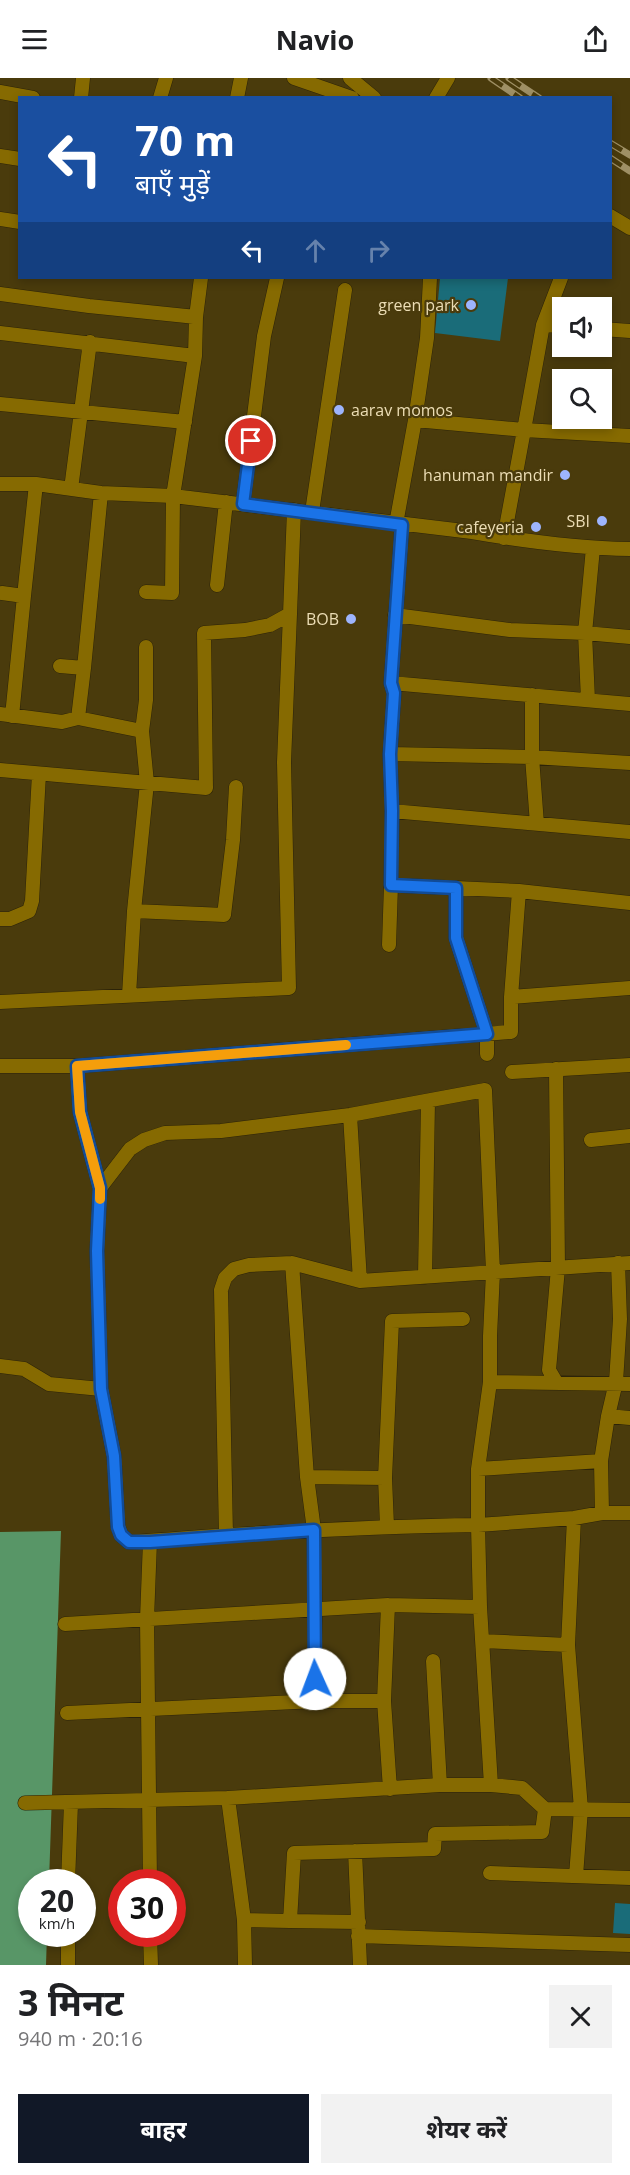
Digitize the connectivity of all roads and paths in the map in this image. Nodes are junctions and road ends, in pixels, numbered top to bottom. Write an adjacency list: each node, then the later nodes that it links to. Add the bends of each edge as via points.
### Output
1 (2, 78): 8 (street)
2 (83, 78): 11 (street)
3 (166, 78): 12 (street)
4 (241, 78): 13 (street)
5 (294, 78): 14 (street)
6 (350, 78): 15 (street)
7 (448, 78): 16 (street)
8 (0, 85)
9 (0, 92): 10 (street)
10 (22, 96)
11 (81, 96)
12 (161, 96)
13 (237, 96)
14 (345, 96)
15 (372, 96)
16 (437, 96)
17 (0, 156): 18 (street)
18 (18, 159)
19 (612, 217): 22 (street)
20 (0, 219): 21 (street)
21 (18, 222)
22 (630, 228)
23 (201, 279): 29 (street)
24 (277, 279): 49 (street, via 264,336)
25 (430, 279): 39 (street, via 427,338)
26 (561, 279): 30 (street)
27 (345, 290): 51 (street)
28 (0, 294): 29 (street)
29 (196, 317): 36 (street)
30 (543, 325): 31 (street); 41 (street)
31 (552, 325)
32 (612, 330): 33 (street)
33 (630, 331)
34 (0, 333): 35 (street)
35 (90, 342): 36 (street); 38 (street)
36 (195, 356): 40 (street)
37 (0, 404): 38 (street)
38 (81, 411): 40 (street); 45 (street)
39 (415, 420): 41 (street); 52 (street)
40 (185, 422): 47 (street)
41 (524, 430): 42 (street); 53 (street)
42 (630, 436)
43 (0, 483): 44 (street)
44 (36, 484): 45 (street); 59 (street)
45 (71, 489): 46 (street)
46 (101, 493): 47 (street); 66 (street)
47 (173, 496): 48 (street); 57 (street, via 172,593)
48 (226, 502): 49 (street); 56 (street)
49 (243, 504): 50 (street)
50 (294, 510): 51 (street); 60 (street)
51 (312, 512): 52 (street)
52 (399, 524): 53 (street); 61 (street)
53 (504, 538): 54 (street)
54 (593, 548): 55 (street); 62 (street)
55 (630, 549)
56 (217, 585)
57 (146, 592)
58 (2, 593): 59 (street)
59 (24, 597): 71 (street)
60 (290, 614): 79 (street, via 270,625 204,633 206,788); 92 (street, via 284,762 289,988)
61 (395, 615): 62 (street, via 510,630); 67 (street)
62 (585, 633): 63 (street); 69 (street)
63 (630, 638)
64 (146, 646): 73 (street)
65 (60, 666): 66 (street)
66 (84, 668): 72 (street)
67 (391, 683): 68 (street); 74 (street, via 394,693)
68 (532, 696): 69 (street); 75 (street)
69 (588, 700): 70 (street)
70 (630, 704)
71 (6, 715): 72 (street, via 62,722)
72 (78, 718): 73 (street)
73 (142, 731): 79 (street)
74 (390, 754): 75 (street); 81 (street)
75 (532, 757): 76 (street); 82 (street)
76 (630, 763)
77 (0, 770): 78 (street)
78 (39, 774): 79 (street); 89 (street, via 32,901 29,911)
79 (147, 783): 88 (street)
80 (236, 787): 88 (street, via 224,915)
81 (392, 811): 82 (street); 84 (street)
82 (537, 824): 83 (street)
83 (630, 832)
84 (391, 885): 85 (street); 90 (street)
85 (456, 888): 86 (street); 95 (street, via 456,938)
86 (519, 891): 87 (street); 93 (street)
87 (630, 903)
88 (134, 911): 92 (street)
89 (0, 919)
90 (388, 945)
91 (630, 988): 93 (street)
92 (129, 996): 94 (street)
93 (511, 998): 95 (street, via 511,1032)
94 (0, 1002)
95 (487, 1034): 96 (street); 99 (street)
96 (487, 1054)
97 (630, 1065): 100 (street)
98 (0, 1066): 99 (street)
99 (77, 1066): 106 (street, via 80,1112)
100 (556, 1070): 101 (street); 109 (street)
101 (512, 1072)
102 (428, 1101): 103 (street); 110 (street, via 485,1090); 111 (street)
103 (350, 1115): 106 (street, via 220,1131 165,1133 130,1149); 112 (street)
104 (630, 1136): 105 (street)
105 (591, 1140)
106 (100, 1188): 119 (street, via 97,1251)
107 (292, 1263): 112 (street); 124 (street); 132 (street, via 234,1269 221,1290)
108 (624, 1263): 109 (street); 114 (street)
109 (558, 1268): 110 (street); 117 (street, via 549,1370)
110 (494, 1272): 111 (street); 116 (street)
111 (425, 1277): 112 (street)
112 (360, 1281)
113 (463, 1318): 125 (street, via 392,1321)
114 (625, 1319): 118 (street)
115 (0, 1366): 119 (street, via 24,1369 49,1384)
116 (490, 1382): 117 (street); 123 (street)
117 (556, 1382): 118 (street)
118 (623, 1383): 120 (street)
119 (101, 1389): 133 (street, via 114,1456 118,1527 129,1542)
120 (608, 1416): 121 (street); 122 (street)
121 (630, 1418)
122 (601, 1461): 123 (street); 126 (street)
123 (478, 1469): 129 (street)
124 (307, 1477): 125 (street); 131 (street)
125 (385, 1478): 130 (street)
126 (602, 1513): 127 (street); 128 (street)
127 (630, 1513)
128 (574, 1518): 129 (street); 140 (street)
129 (478, 1525): 130 (street); 135 (street)
130 (387, 1526): 131 (street)
131 (314, 1530): 132 (street); 136 (street)
132 (226, 1535): 133 (street)
133 (150, 1542): 137 (street)
134 (388, 1605): 135 (street); 136 (street); 143 (street)
135 (480, 1607): 139 (street)
136 (314, 1610): 137 (street); 142 (street)
137 (147, 1619): 138 (street); 144 (street)
138 (65, 1624)
139 (483, 1641): 140 (street); 147 (street)
140 (568, 1645): 154 (street)
141 (434, 1660): 146 (street)
142 (316, 1701): 143 (street); 144 (street)
143 (384, 1701): 148 (street)
144 (148, 1709): 145 (street); 149 (street)
145 (67, 1713)
146 (440, 1785): 147 (street); 148 (street)
147 (491, 1785): 153 (street, via 522,1788)
148 (390, 1789): 150 (street)
149 (148, 1798): 150 (street); 152 (street); 158 (street)
150 (228, 1798): 162 (street)
151 (25, 1803): 152 (street)
152 (70, 1803): 157 (street)
153 (545, 1809): 154 (street); 156 (street, via 542,1832 435,1834 434,1850)
154 (581, 1809): 155 (street); 160 (street)
155 (630, 1810)
156 (355, 1851): 163 (street, via 294,1853); 164 (street)
157 (68, 1869)
158 (150, 1869)
159 (490, 1873): 160 (street)
160 (576, 1876): 161 (street)
161 (630, 1878)
162 (244, 1920): 163 (street); 171 (street)
163 (290, 1921): 164 (street)
164 (359, 1922): 165 (street)
165 (358, 1936): 166 (street); 172 (street)
166 (630, 1945)
167 (68, 1947): 169 (street)
168 (150, 1947): 170 (street)
169 (68, 1965)
170 (151, 1965)
171 (245, 1965)
172 (360, 1965)

